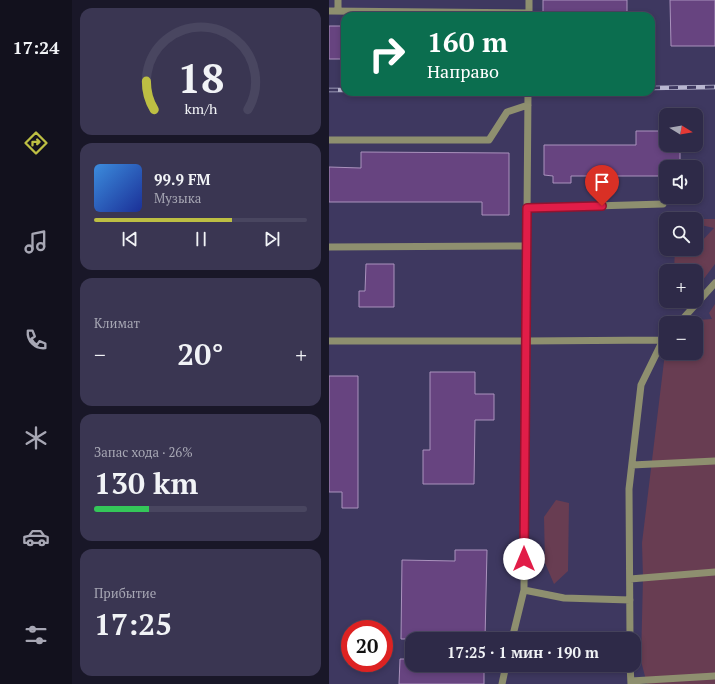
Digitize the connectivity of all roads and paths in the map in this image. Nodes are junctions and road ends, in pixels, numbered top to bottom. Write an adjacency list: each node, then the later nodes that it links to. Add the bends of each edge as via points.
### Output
1 (338, 0): 4 (street)
2 (529, 0): 6 (street)
3 (329, 11): 4 (street)
4 (338, 11): 5 (street)
5 (402, 12)
6 (529, 12)
7 (528, 96): 8 (street)
8 (528, 105): 9 (street, via 507,112 489,140); 11 (street)
9 (329, 140)
10 (663, 204): 11 (street)
11 (527, 208): 12 (street)
12 (526, 246): 13 (street); 18 (street)
13 (329, 247)
14 (715, 283): 15 (street)
15 (685, 316)
16 (659, 338): 18 (street)
17 (329, 341): 18 (street)
18 (525, 341): 24 (street)
19 (659, 350): 21 (street, via 641,386)
20 (715, 461): 21 (street)
21 (632, 465): 23 (street, via 629,489)
22 (715, 572): 23 (street)
23 (630, 579): 25 (street)
24 (524, 590): 25 (street, via 564,598); 26 (street)
25 (630, 600): 27 (street)
26 (514, 632)
27 (630, 632)
28 (505, 672): 32 (street)
29 (631, 672): 31 (street)
30 (715, 676): 31 (street)
31 (631, 683)
32 (502, 684)

